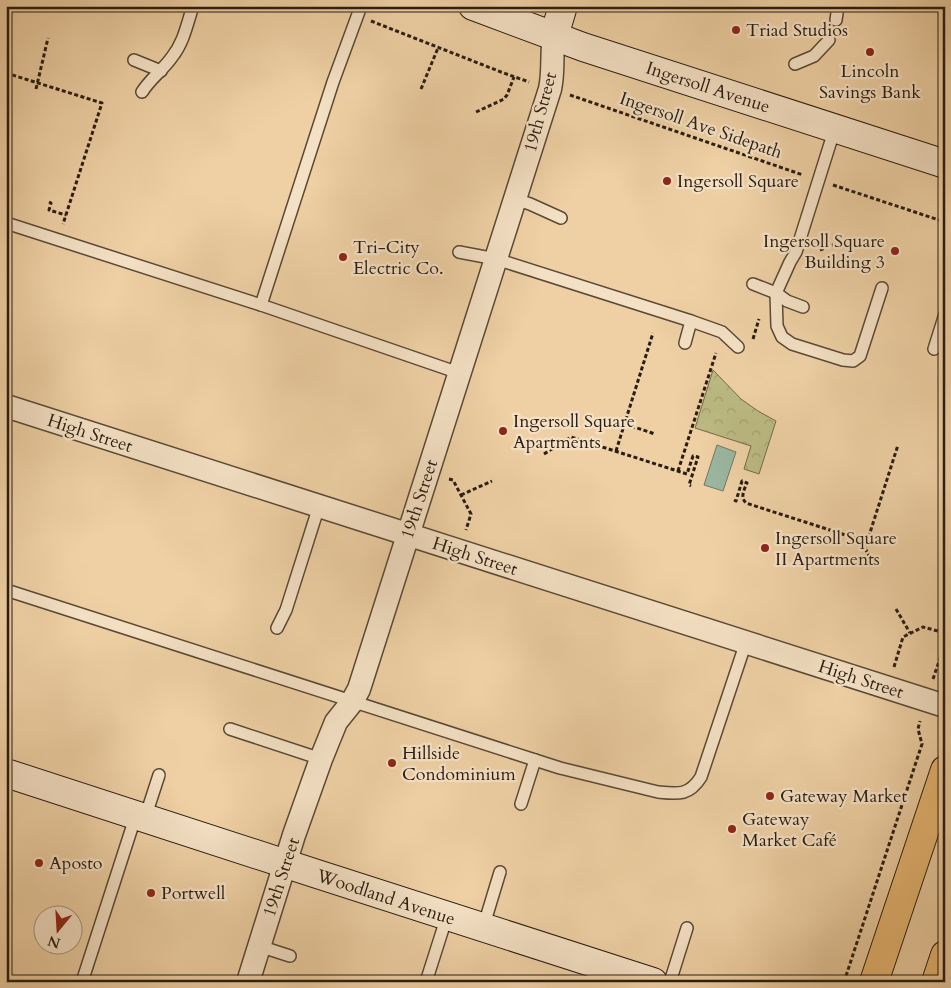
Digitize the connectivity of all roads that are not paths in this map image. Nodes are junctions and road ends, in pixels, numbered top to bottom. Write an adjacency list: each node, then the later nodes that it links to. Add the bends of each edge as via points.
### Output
1 (193, 6): 11 (lane, via 182,40)
2 (472, 6): 7 (street, Ingersoll Avenue)
3 (563, 6): 7 (street, 19th Street)
4 (838, 6): 6 (lane)
5 (360, 11): 23 (lane, via 333,82)
6 (836, 20)
7 (554, 36): 13 (street, Ingersoll Avenue); 15 (street, 19th Street, via 550,89)
8 (829, 40): 10 (lane, via 814,56)
9 (134, 60): 11 (lane)
10 (795, 64)
11 (161, 71): 12 (lane)
12 (142, 92)
13 (835, 128): 14 (street, Ingersoll Avenue); 22 (lane, via 796,252)
14 (945, 164)
15 (515, 199): 16 (lane); 19 (street, 19th Street)
16 (561, 218)
17 (6, 223): 23 (lane)
18 (459, 252): 19 (lane)
19 (496, 258): 26 (lane); 30 (street, 19th Street)
20 (753, 284): 22 (lane)
21 (882, 288): 22 (lane, via 860,356 852,361 792,344 782,337)
22 (772, 292): 24 (lane)
23 (261, 305): 30 (lane)
24 (803, 307)
25 (945, 314): 29 (lane)
26 (691, 321): 27 (lane); 28 (lane, via 722,332)
27 (684, 343)
28 (738, 347)
29 (934, 349)
30 (459, 373): 33 (street, 19th Street)
31 (6, 406): 32 (street, High Street)
32 (319, 506): 33 (street, High Street); 35 (lane, via 286,610)
33 (407, 535): 36 (street, High Street); 37 (street, 19th Street, via 359,689)
34 (6, 590): 37 (lane)
35 (276, 628)
36 (746, 642): 38 (street, High Street); 41 (lane, via 695,787 673,794 658,792)
37 (352, 702): 40 (street, 19th Street, via 336,722); 41 (lane)
38 (936, 703)
39 (230, 729): 40 (lane)
40 (321, 759): 47 (street, 19th Street)
41 (535, 760): 45 (lane)
42 (945, 770): 61 (main road)
43 (6, 773): 46 (street, Woodland Avenue)
44 (159, 775): 46 (lane)
45 (521, 804)
46 (140, 817): 47 (street, Woodland Avenue); 56 (lane)
47 (285, 864): 49 (street, Woodland Avenue); 52 (street, 19th Street)
48 (500, 872): 50 (lane)
49 (447, 916): 50 (street, Woodland Avenue); 58 (lane)
50 (483, 928): 55 (street, Woodland Avenue)
51 (686, 928): 60 (lane)
52 (259, 946): 54 (lane); 57 (street, 19th Street)
53 (945, 955): 62 (main road)
54 (290, 956)
55 (603, 974): 59 (street, Woodland Avenue)
56 (82, 982)
57 (248, 982)
58 (426, 982)
59 (653, 982)
60 (670, 982)
61 (874, 982)
62 (936, 982)

